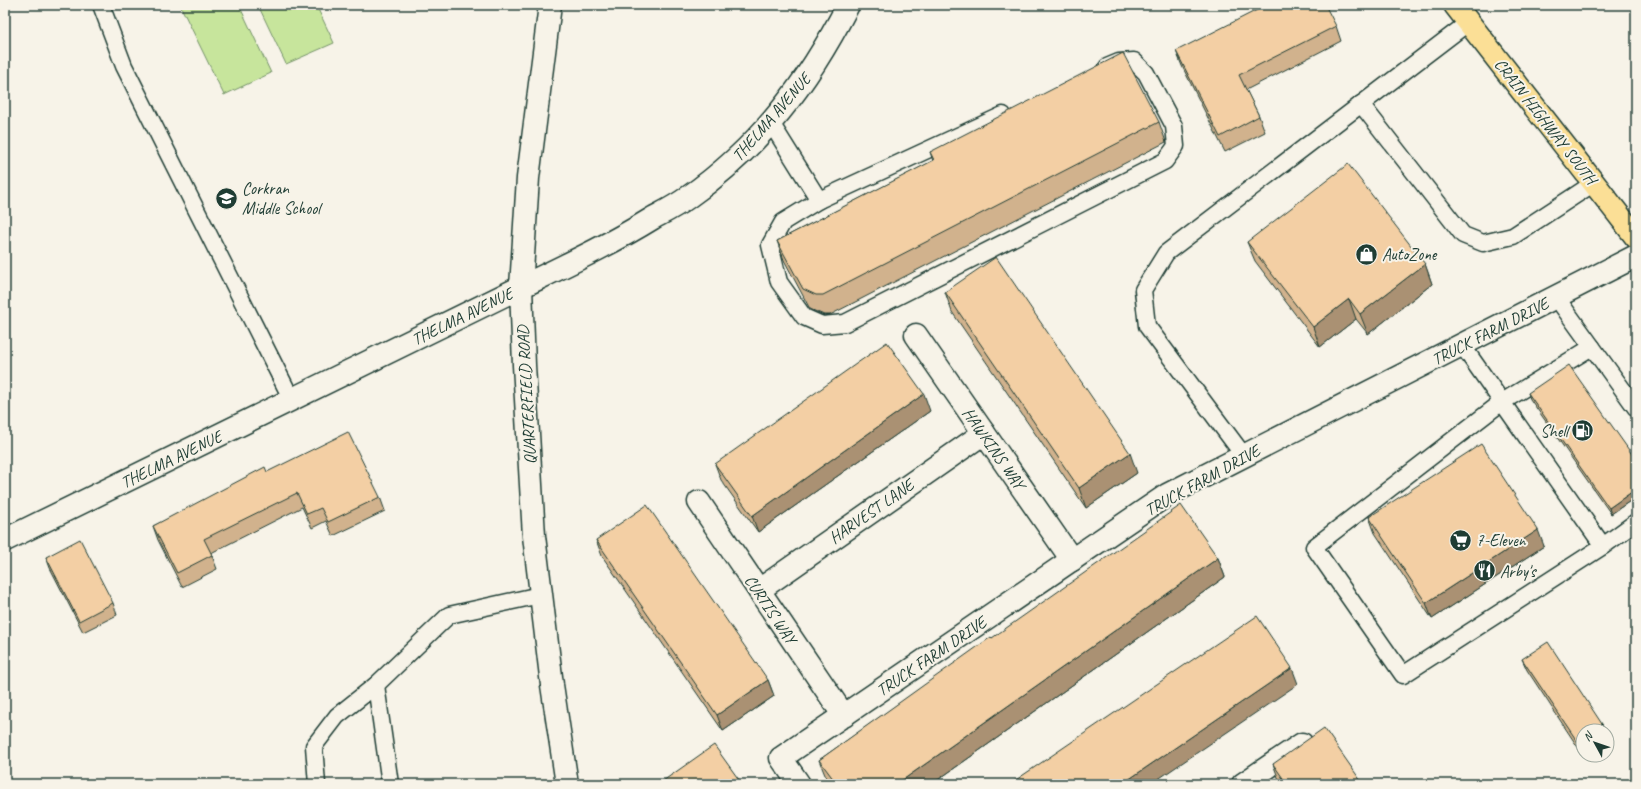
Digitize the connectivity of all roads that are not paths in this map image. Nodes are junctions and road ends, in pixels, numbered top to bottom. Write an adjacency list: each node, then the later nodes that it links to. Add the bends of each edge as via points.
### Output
1 (101, 5): 19 (lane, via 124,66)
2 (550, 5): 14 (street, QUARTERFIELD ROAD, via 528,178)
3 (848, 5): 9 (street, THELMA AVENUE, via 814,66)
4 (1456, 5): 5 (main road, CRAIN HIGHWAY SOUTH)
5 (1469, 22): 7 (lane); 10 (main road, CRAIN HIGHWAY SOUTH)
6 (1090, 75): 11 (lane, via 1119,62 1134,61 1146,73 1174,126 1176,146 1165,161 845,323 822,325 804,317 779,282 770,245 783,222)
7 (1361, 104): 10 (lane, via 1463,235 1484,242 1514,236); 23 (lane, via 1166,253 1143,290 1147,326)
8 (1019, 108): 11 (lane)
9 (771, 123): 11 (lane); 14 (street, THELMA AVENUE, via 726,168 686,199 623,236)
10 (1594, 183): 12 (main road, CRAIN HIGHWAY SOUTH)
11 (819, 200)
12 (1636, 237)
13 (1636, 256): 15 (street, TRUCK FARM DRIVE)
14 (522, 287): 19 (street, THELMA AVENUE); 30 (street, QUARTERFIELD ROAD, via 524,365)
15 (1556, 297): 17 (street, TRUCK FARM DRIVE); 18 (lane)
16 (916, 335): 22 (street, HAWKINS WAY)
17 (1462, 345): 20 (lane); 23 (street, TRUCK FARM DRIVE)
18 (1592, 347): 20 (lane); 21 (lane)
19 (292, 400): 26 (street, THELMA AVENUE)
20 (1502, 402): 27 (lane); 27 (lane, via 1314,547 1403,675)
21 (1636, 408)
22 (984, 433): 28 (street, HAWKINS WAY); 29 (street, HARVEST LANE)
23 (1244, 456): 28 (street, TRUCK FARM DRIVE, via 1167,495)
24 (699, 502): 29 (street, CURTIS WAY)
25 (1636, 522): 27 (lane)
26 (5, 540)
27 (1603, 546)
28 (1072, 560): 32 (street, TRUCK FARM DRIVE)
29 (758, 590): 32 (street, CURTIS WAY)
30 (540, 595): 31 (lane, via 449,615); 36 (street, QUARTERFIELD ROAD)
31 (376, 685): 34 (lane, via 337,716 314,746); 35 (lane)
32 (844, 716): 37 (street, TRUCK FARM DRIVE, via 781,758)
33 (1319, 732): 38 (street)
34 (318, 784)
35 (390, 784)
36 (567, 784)
37 (799, 784)
38 (1243, 784)

